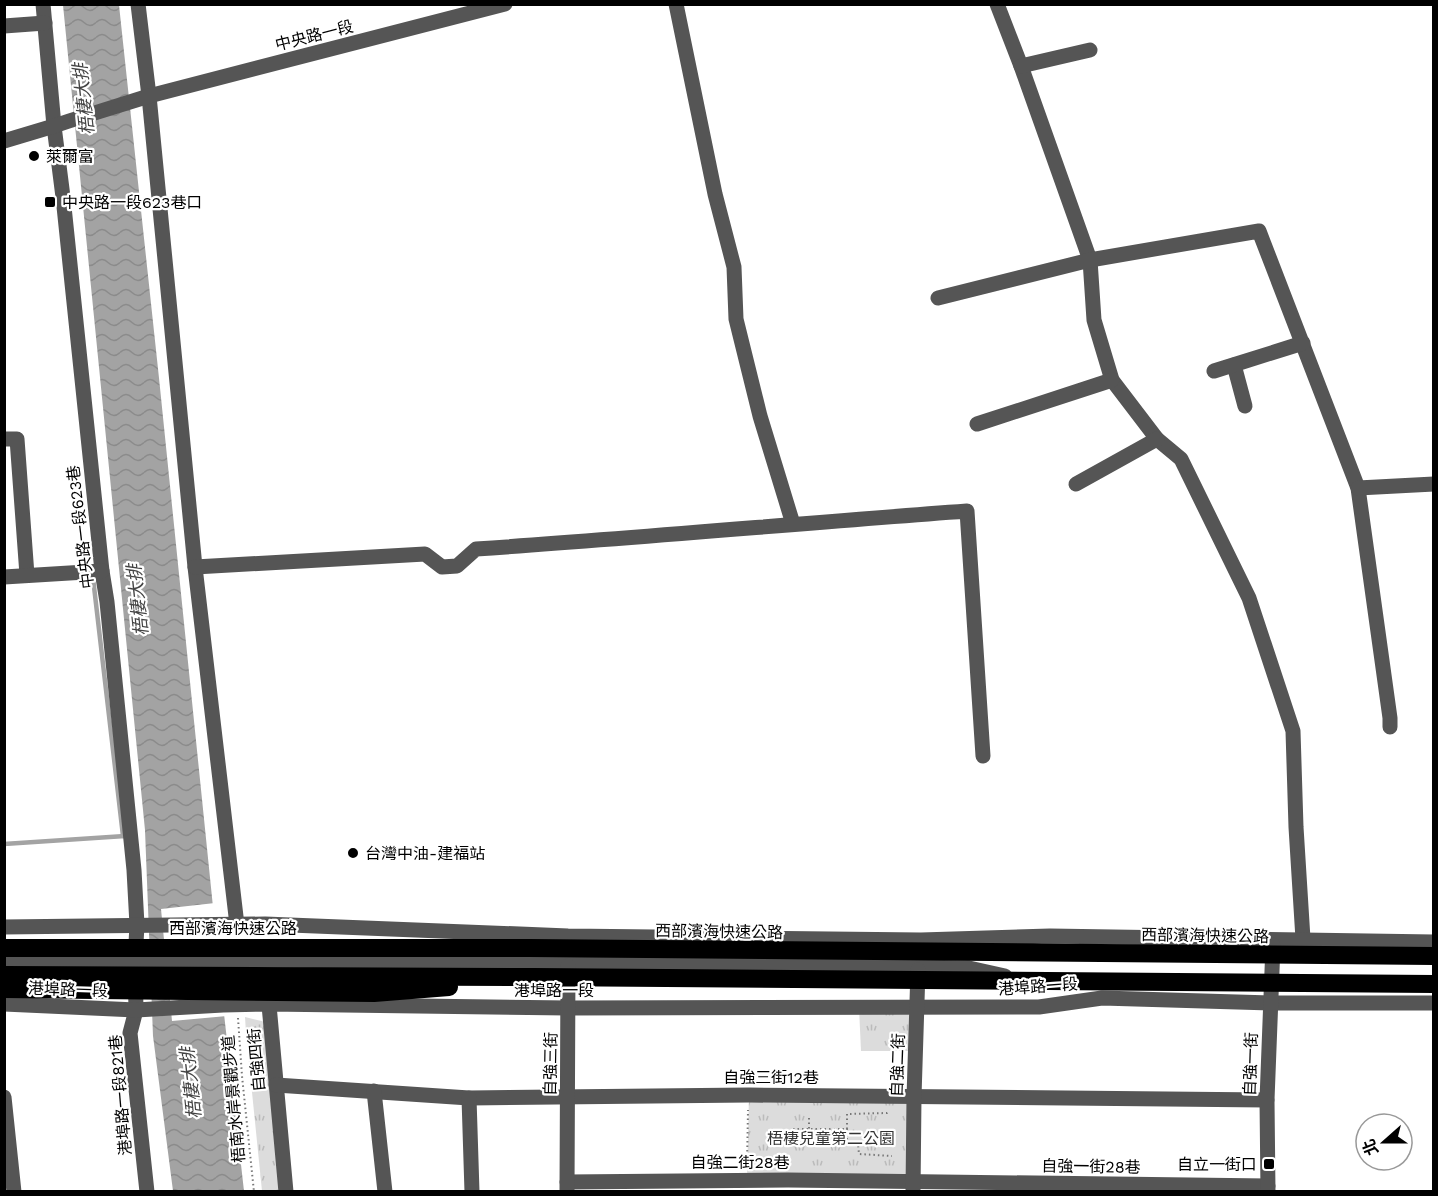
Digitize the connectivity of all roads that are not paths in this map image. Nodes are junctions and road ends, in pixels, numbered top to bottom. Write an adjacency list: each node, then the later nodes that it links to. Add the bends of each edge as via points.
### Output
1 (43, 4): 6 (street, 中央路一段623巷)
2 (138, 4): 10 (street)
3 (505, 4): 10 (street, 中央路一段)
4 (676, 4): 26 (street, via 734,267 736,319)
5 (997, 4): 9 (street)
6 (45, 23): 7 (street); 11 (street, 中央路一段623巷)
7 (4, 26)
8 (1090, 50): 9 (street)
9 (1020, 66): 13 (street)
10 (149, 96): 11 (street, 中央路一段); 27 (street)
11 (62, 124): 12 (street); 28 (street, 中央路一段623巷, via 63,197)
12 (4, 141)
13 (1090, 260): 14 (street); 15 (street, via 1259,231); 18 (street, via 1094,320)
14 (938, 298)
15 (1303, 343): 16 (street); 25 (street)
16 (1234, 365): 17 (street); 19 (street)
17 (1214, 371)
18 (1113, 380): 20 (street); 22 (street)
19 (1245, 406)
20 (977, 424)
21 (4, 439): 29 (street, via 17,439)
22 (1157, 439): 23 (street); 41 (street, via 1181,459 1249,598 1293,731)
23 (1076, 484)
24 (1434, 484): 25 (street)
25 (1358, 488): 31 (street)
26 (793, 524): 27 (street, via 476,549 457,566 442,567 425,554); 32 (street, via 967,511)
27 (195, 567): 35 (street)
28 (102, 572): 29 (street); 34 (street, 中央路一段623巷)
29 (27, 575): 30 (street)
30 (4, 577)
31 (1390, 727)
32 (983, 756)
33 (265, 924): 35 (street, 港埠路一段); 38 (street, 港埠路一段); 48 (street, 自強四街)
34 (137, 925): 35 (street, 港埠路一段); 36 (street, 港埠路一段); 49 (street, 港埠路一段821巷)
35 (237, 925)
36 (4, 927)
37 (4, 936): 45 (highway, via 447,938 491,940)
38 (568, 936): 42 (street, 港埠路一段); 50 (street, 自強三街)
39 (1101, 937): 40 (street, 港埠路一段); 42 (street, 港埠路一段); 52 (street, 港埠路一段)
40 (1273, 939): 41 (street, 港埠路一段); 59 (street, 自強一街)
41 (1303, 939): 43 (street, 港埠路一段)
42 (921, 940): 51 (street, 自強二街)
43 (1434, 942)
44 (4, 948): 45 (highway, 西部濱海快速公路)
45 (529, 948): 46 (highway, 西部濱海快速公路)
46 (1434, 956)
47 (4, 960): 49 (street, 港埠路一段)
48 (267, 960): 49 (street, 港埠路一段); 50 (street, 港埠路一段); 62 (street, 自強四街)
49 (135, 961): 57 (street, 港埠路一段821巷)
50 (568, 963): 51 (street, 港埠路一段); 63 (street, 自強三街)
51 (918, 967): 52 (street, 港埠路一段); 64 (street, 自強二街)
52 (969, 968): 58 (street, 港埠路一段)
53 (4, 975): 54 (highway)
54 (534, 977): 55 (highway); 57 (highway, via 488,985 374,993)
55 (1434, 984)
56 (4, 989): 57 (highway)
57 (136, 990): 65 (street, 港埠路一段821巷)
58 (1102, 998): 59 (street, 港埠路一段); 64 (street, 港埠路一段, via 1039,1007)
59 (1271, 1003): 60 (street, 港埠路一段); 72 (street, 自強一街)
60 (1434, 1003)
61 (4, 1004): 65 (street, 港埠路一段)
62 (269, 1004): 63 (street, 港埠路一段); 65 (street, 港埠路一段); 66 (street, 自強四街)
63 (568, 1008): 64 (street, 港埠路一段); 69 (street, 自強三街)
64 (917, 1008): 68 (street, 自強二街)
65 (136, 1010): 79 (street, 港埠路一段821巷, via 130,1033)
66 (276, 1085): 67 (street, 自強三街12巷); 80 (street, 自強四街)
67 (374, 1091): 71 (street, 自強三街12巷); 81 (street)
68 (908, 1096): 69 (street, 自強三街12巷); 72 (street, 自強三街12巷); 76 (street, 自強二街)
69 (567, 1097): 71 (street, 自強三街12巷); 73 (street, 自強三街)
70 (5, 1098): 78 (street)
71 (469, 1098): 82 (street)
72 (1267, 1101): 77 (street, 自強一街)
73 (567, 1186): 74 (street, 自強二街28巷)
74 (684, 1186): 75 (street, 自強二街28巷, via 747,1179)
75 (801, 1186): 76 (street, 自強二街28巷)
76 (913, 1187): 77 (street, 自強一街28巷)
77 (1268, 1189)
78 (14, 1191)
79 (147, 1191)
80 (285, 1191)
81 (385, 1191)
82 (472, 1191)

